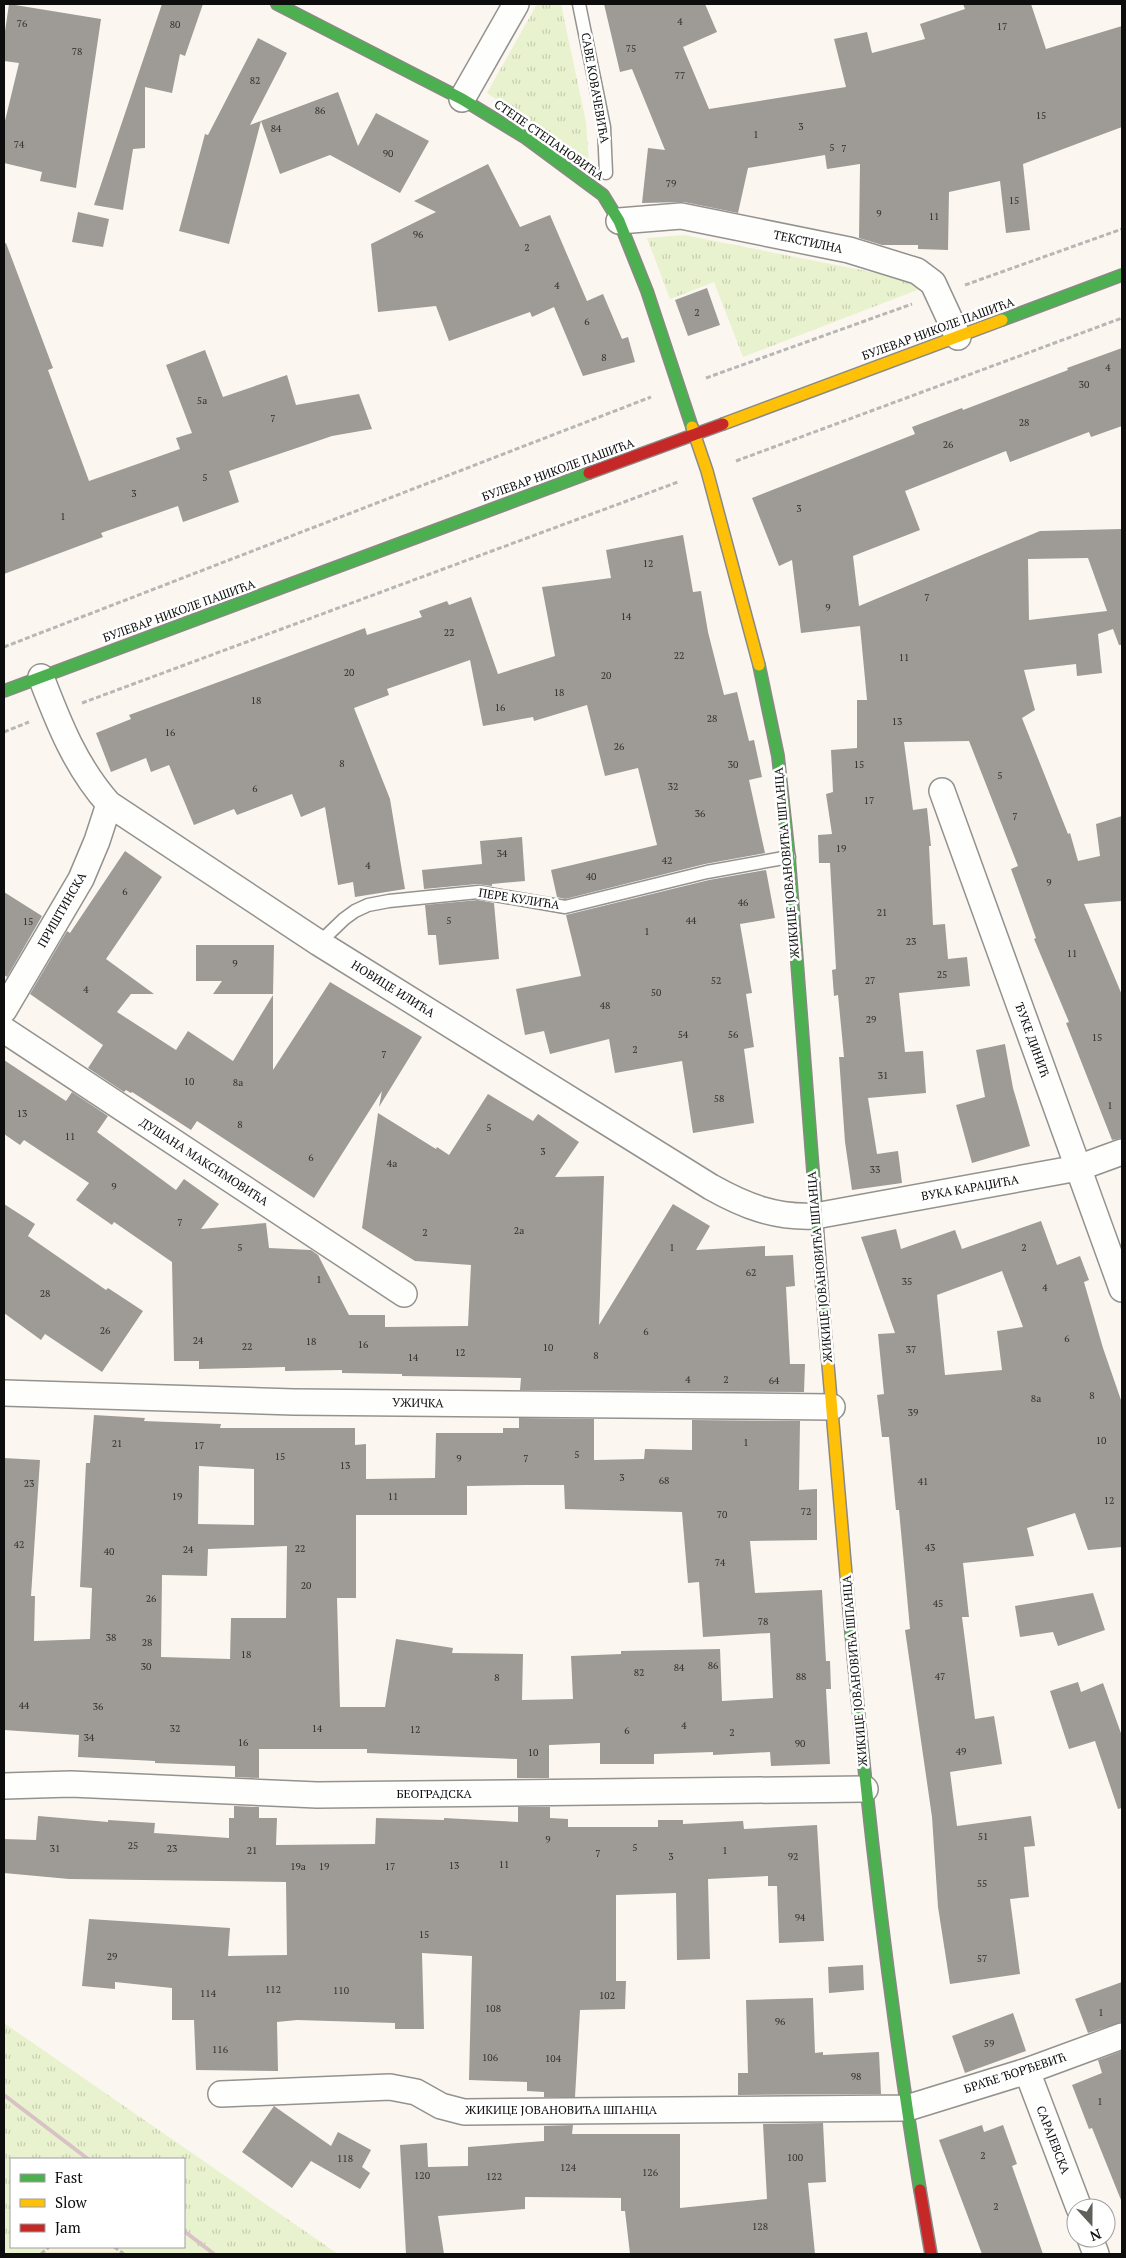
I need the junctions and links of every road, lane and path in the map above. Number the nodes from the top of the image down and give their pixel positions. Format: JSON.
{"nodes":[{"id":1,"x":277,"y":4,"type":"edge"},
{"id":2,"x":516,"y":4,"type":"edge"},
{"id":3,"x":579,"y":4,"type":"edge"},
{"id":4,"x":462,"y":99,"type":"junction"},
{"id":5,"x":606,"y":173,"type":"dead end"},
{"id":6,"x":619,"y":221,"type":"junction"},
{"id":7,"x":1122,"y":229,"type":"edge"},
{"id":8,"x":1122,"y":275,"type":"edge"},
{"id":9,"x":939,"y":294,"type":"junction"},
{"id":10,"x":1122,"y":318,"type":"edge"},
{"id":11,"x":958,"y":337,"type":"junction"},
{"id":12,"x":680,"y":387,"type":"junction"},
{"id":13,"x":696,"y":434,"type":"junction"},
{"id":14,"x":707,"y":471,"type":"junction"},
{"id":15,"x":4,"y":647,"type":"edge"},
{"id":16,"x":41,"y":677,"type":"junction"},
{"id":17,"x":4,"y":691,"type":"edge"},
{"id":18,"x":54,"y":713,"type":"junction"},
{"id":19,"x":4,"y":732,"type":"edge"},
{"id":20,"x":942,"y":791,"type":"dead end"},
{"id":21,"x":109,"y":804,"type":"junction"},
{"id":22,"x":789,"y":857,"type":"junction"},
{"id":23,"x":320,"y":943,"type":"junction"},
{"id":24,"x":4,"y":1010,"type":"edge"},
{"id":25,"x":4,"y":1030,"type":"edge"},
{"id":26,"x":1122,"y":1152,"type":"edge"},
{"id":27,"x":1078,"y":1168,"type":"junction"},
{"id":28,"x":815,"y":1216,"type":"junction"},
{"id":29,"x":1122,"y":1289,"type":"edge"},
{"id":30,"x":404,"y":1294,"type":"dead end"},
{"id":31,"x":4,"y":1393,"type":"edge"},
{"id":32,"x":832,"y":1407,"type":"junction"},
{"id":33,"x":4,"y":1786,"type":"edge"},
{"id":34,"x":865,"y":1789,"type":"junction"},
{"id":35,"x":1122,"y":2036,"type":"edge"},
{"id":36,"x":1027,"y":2071,"type":"junction"},
{"id":37,"x":221,"y":2094,"type":"dead end"},
{"id":38,"x":907,"y":2108,"type":"junction"},
{"id":39,"x":1075,"y":2198,"type":"edge"},
{"id":40,"x":931,"y":2254,"type":"edge"}],
"edges":[{"from":1,"to":4,"type":"street","name":"СТЕПЕ СТЕПАНОВИЋА"},
{"from":2,"to":4,"type":"street"},
{"from":3,"to":5,"type":"lane","name":"САВЕ КОВАЧЕВИЋА"},
{"from":4,"to":6,"type":"street","name":"СТЕПЕ СТЕПАНОВИЋА"},
{"from":6,"to":9,"type":"street","name":"ТЕКСТИЛНА"},
{"from":6,"to":12,"type":"street","name":"СТЕПЕ СТЕПАНОВИЋА"},
{"from":7,"to":9,"type":"path"},
{"from":8,"to":11,"type":"street","name":"БУЛЕВАР НИКОЛЕ ПАШИЋА"},
{"from":9,"to":11,"type":"street","name":"ТЕКСТИЛНА"},
{"from":9,"to":12,"type":"path"},
{"from":10,"to":14,"type":"path"},
{"from":11,"to":13,"type":"street","name":"БУЛЕВАР НИКОЛЕ ПАШИЋА"},
{"from":12,"to":13,"type":"street","name":"СТЕПЕ СТЕПАНОВИЋА"},
{"from":12,"to":15,"type":"path"},
{"from":13,"to":14,"type":"street","name":"ЖИКИЦЕ ЈОВАНОВИЋА ШПАНЦА"},
{"from":13,"to":16,"type":"street","name":"БУЛЕВАР НИКОЛЕ ПАШИЋА"},
{"from":14,"to":18,"type":"path"},
{"from":14,"to":22,"type":"street","name":"ЖИКИЦЕ ЈОВАНОВИЋА ШПАНЦА"},
{"from":16,"to":17,"type":"street","name":"БУЛЕВАР НИКОЛЕ ПАШИЋА"},
{"from":16,"to":18,"type":"street","name":"НОВИЦЕ ИЛИЋА"},
{"from":18,"to":19,"type":"path"},
{"from":18,"to":21,"type":"street","name":"НОВИЦЕ ИЛИЋА"},
{"from":20,"to":27,"type":"street","name":"ЂУКЕ ДИНИЋ"},
{"from":21,"to":23,"type":"street","name":"НОВИЦЕ ИЛИЋА"},
{"from":21,"to":24,"type":"street","name":"ПРИШТИНСКА"},
{"from":22,"to":23,"type":"lane","name":"ПЕРЕ КУЛИЋА"},
{"from":22,"to":28,"type":"street","name":"ЖИКИЦЕ ЈОВАНОВИЋА ШПАНЦА"},
{"from":23,"to":28,"type":"street","name":"НОВИЦЕ ИЛИЋА"},
{"from":25,"to":30,"type":"street","name":"ДУШАНА МАКСИМОВИЋА"},
{"from":26,"to":27,"type":"street","name":"ВУКА КАРАЏИЋА"},
{"from":27,"to":28,"type":"street","name":"ВУКА КАРАЏИЋА"},
{"from":27,"to":29,"type":"street","name":"ЂУКЕ ДИНИЋ"},
{"from":28,"to":32,"type":"street","name":"ЖИКИЦЕ ЈОВАНОВИЋА ШПАНЦА"},
{"from":31,"to":32,"type":"street","name":"УЖИЧКА"},
{"from":32,"to":34,"type":"street","name":"ЖИКИЦЕ ЈОВАНОВИЋА ШПАНЦА"},
{"from":33,"to":34,"type":"street","name":"БЕОГРАДСКА"},
{"from":34,"to":38,"type":"street","name":"ЖИКИЦЕ ЈОВАНОВИЋА ШПАНЦА"},
{"from":35,"to":36,"type":"street","name":"БРАЋЕ ЂОРЂЕВИЋ"},
{"from":36,"to":38,"type":"street","name":"БРАЋЕ ЂОРЂЕВИЋ"},
{"from":36,"to":39,"type":"street","name":"САРАЈЕВСКА"},
{"from":37,"to":38,"type":"street","name":"ЖИКИЦЕ ЈОВАНОВИЋА ШПАНЦА"},
{"from":38,"to":40,"type":"street","name":"ЖИКИЦЕ ЈОВАНОВИЋА ШПАНЦА"}]}
